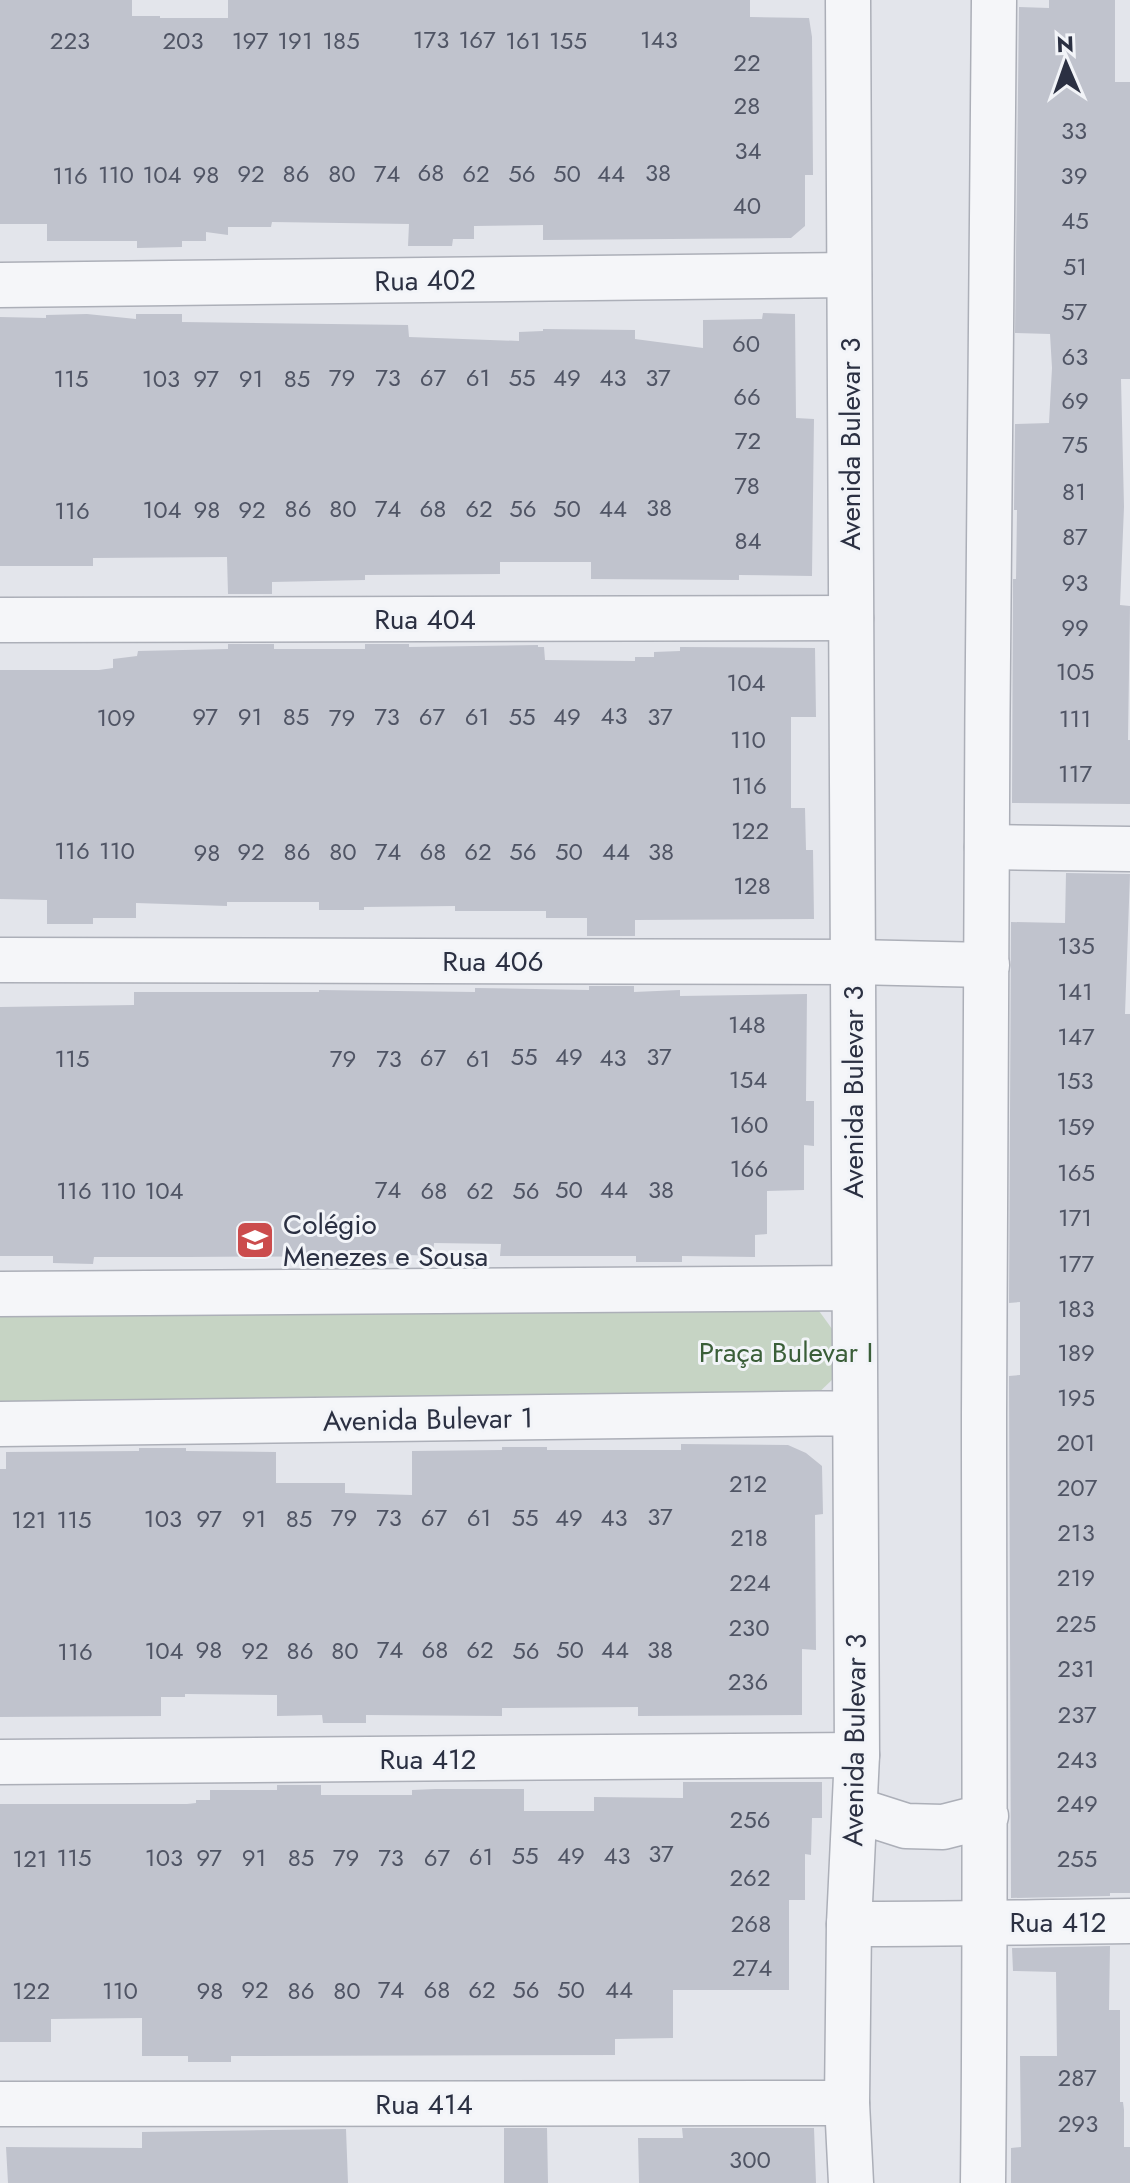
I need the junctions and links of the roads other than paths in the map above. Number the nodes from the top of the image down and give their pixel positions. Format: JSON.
{"nodes":[{"id":1,"x":848,"y":0,"type":"edge"},
{"id":2,"x":994,"y":0,"type":"edge"},
{"id":3,"x":849,"y":275,"type":"junction"},
{"id":4,"x":0,"y":285,"type":"edge"},
{"id":5,"x":851,"y":618,"type":"junction"},
{"id":6,"x":0,"y":620,"type":"edge"},
{"id":7,"x":987,"y":847,"type":"junction"},
{"id":8,"x":1130,"y":849,"type":"edge"},
{"id":9,"x":0,"y":960,"type":"edge"},
{"id":10,"x":853,"y":962,"type":"junction"},
{"id":11,"x":987,"y":965,"type":"junction"},
{"id":12,"x":854,"y":1288,"type":"junction"},
{"id":13,"x":0,"y":1294,"type":"edge"},
{"id":14,"x":855,"y":1413,"type":"junction"},
{"id":15,"x":0,"y":1424,"type":"edge"},
{"id":16,"x":857,"y":1755,"type":"junction"},
{"id":17,"x":0,"y":1762,"type":"edge"},
{"id":18,"x":856,"y":1810,"type":"junction"},
{"id":19,"x":986,"y":1816,"type":"junction"},
{"id":20,"x":1130,"y":1921,"type":"edge"},
{"id":21,"x":986,"y":1922,"type":"junction"},
{"id":22,"x":849,"y":1924,"type":"junction"},
{"id":23,"x":847,"y":2103,"type":"junction"},
{"id":24,"x":0,"y":2104,"type":"edge"},
{"id":25,"x":851,"y":2183,"type":"edge"},
{"id":26,"x":983,"y":2183,"type":"edge"}],
"edges":[{"from":1,"to":3,"type":"street","name":"Avenida Bulevar 3"},
{"from":2,"to":7,"type":"street"},
{"from":3,"to":4,"type":"street","name":"Rua 402"},
{"from":3,"to":5,"type":"street","name":"Avenida Bulevar 3"},
{"from":5,"to":6,"type":"street","name":"Rua 404"},
{"from":5,"to":10,"type":"street","name":"Avenida Bulevar 3"},
{"from":7,"to":8,"type":"street"},
{"from":7,"to":11,"type":"street"},
{"from":9,"to":10,"type":"street","name":"Rua 406"},
{"from":10,"to":11,"type":"street","name":"Rua 406"},
{"from":10,"to":12,"type":"street","name":"Avenida Bulevar 3"},
{"from":11,"to":19,"type":"street"},
{"from":12,"to":13,"type":"street"},
{"from":12,"to":14,"type":"street","name":"Avenida Bulevar 3"},
{"from":14,"to":15,"type":"street","name":"Avenida Bulevar 1"},
{"from":14,"to":16,"type":"street","name":"Avenida Bulevar 3"},
{"from":16,"to":17,"type":"street","name":"Rua 412"},
{"from":16,"to":18,"type":"street","name":"Avenida Bulevar 3"},
{"from":18,"to":19,"type":"street"},
{"from":18,"to":22,"type":"street","name":"Avenida Bulevar 3"},
{"from":19,"to":21,"type":"street"},
{"from":20,"to":21,"type":"street","name":"Rua 412"},
{"from":21,"to":22,"type":"street","name":"Rua 412"},
{"from":21,"to":26,"type":"street"},
{"from":22,"to":23,"type":"street","name":"Avenida Bulevar 3"},
{"from":23,"to":24,"type":"street","name":"Rua 414"},
{"from":23,"to":25,"type":"street","name":"Avenida Bulevar 3"}]}
